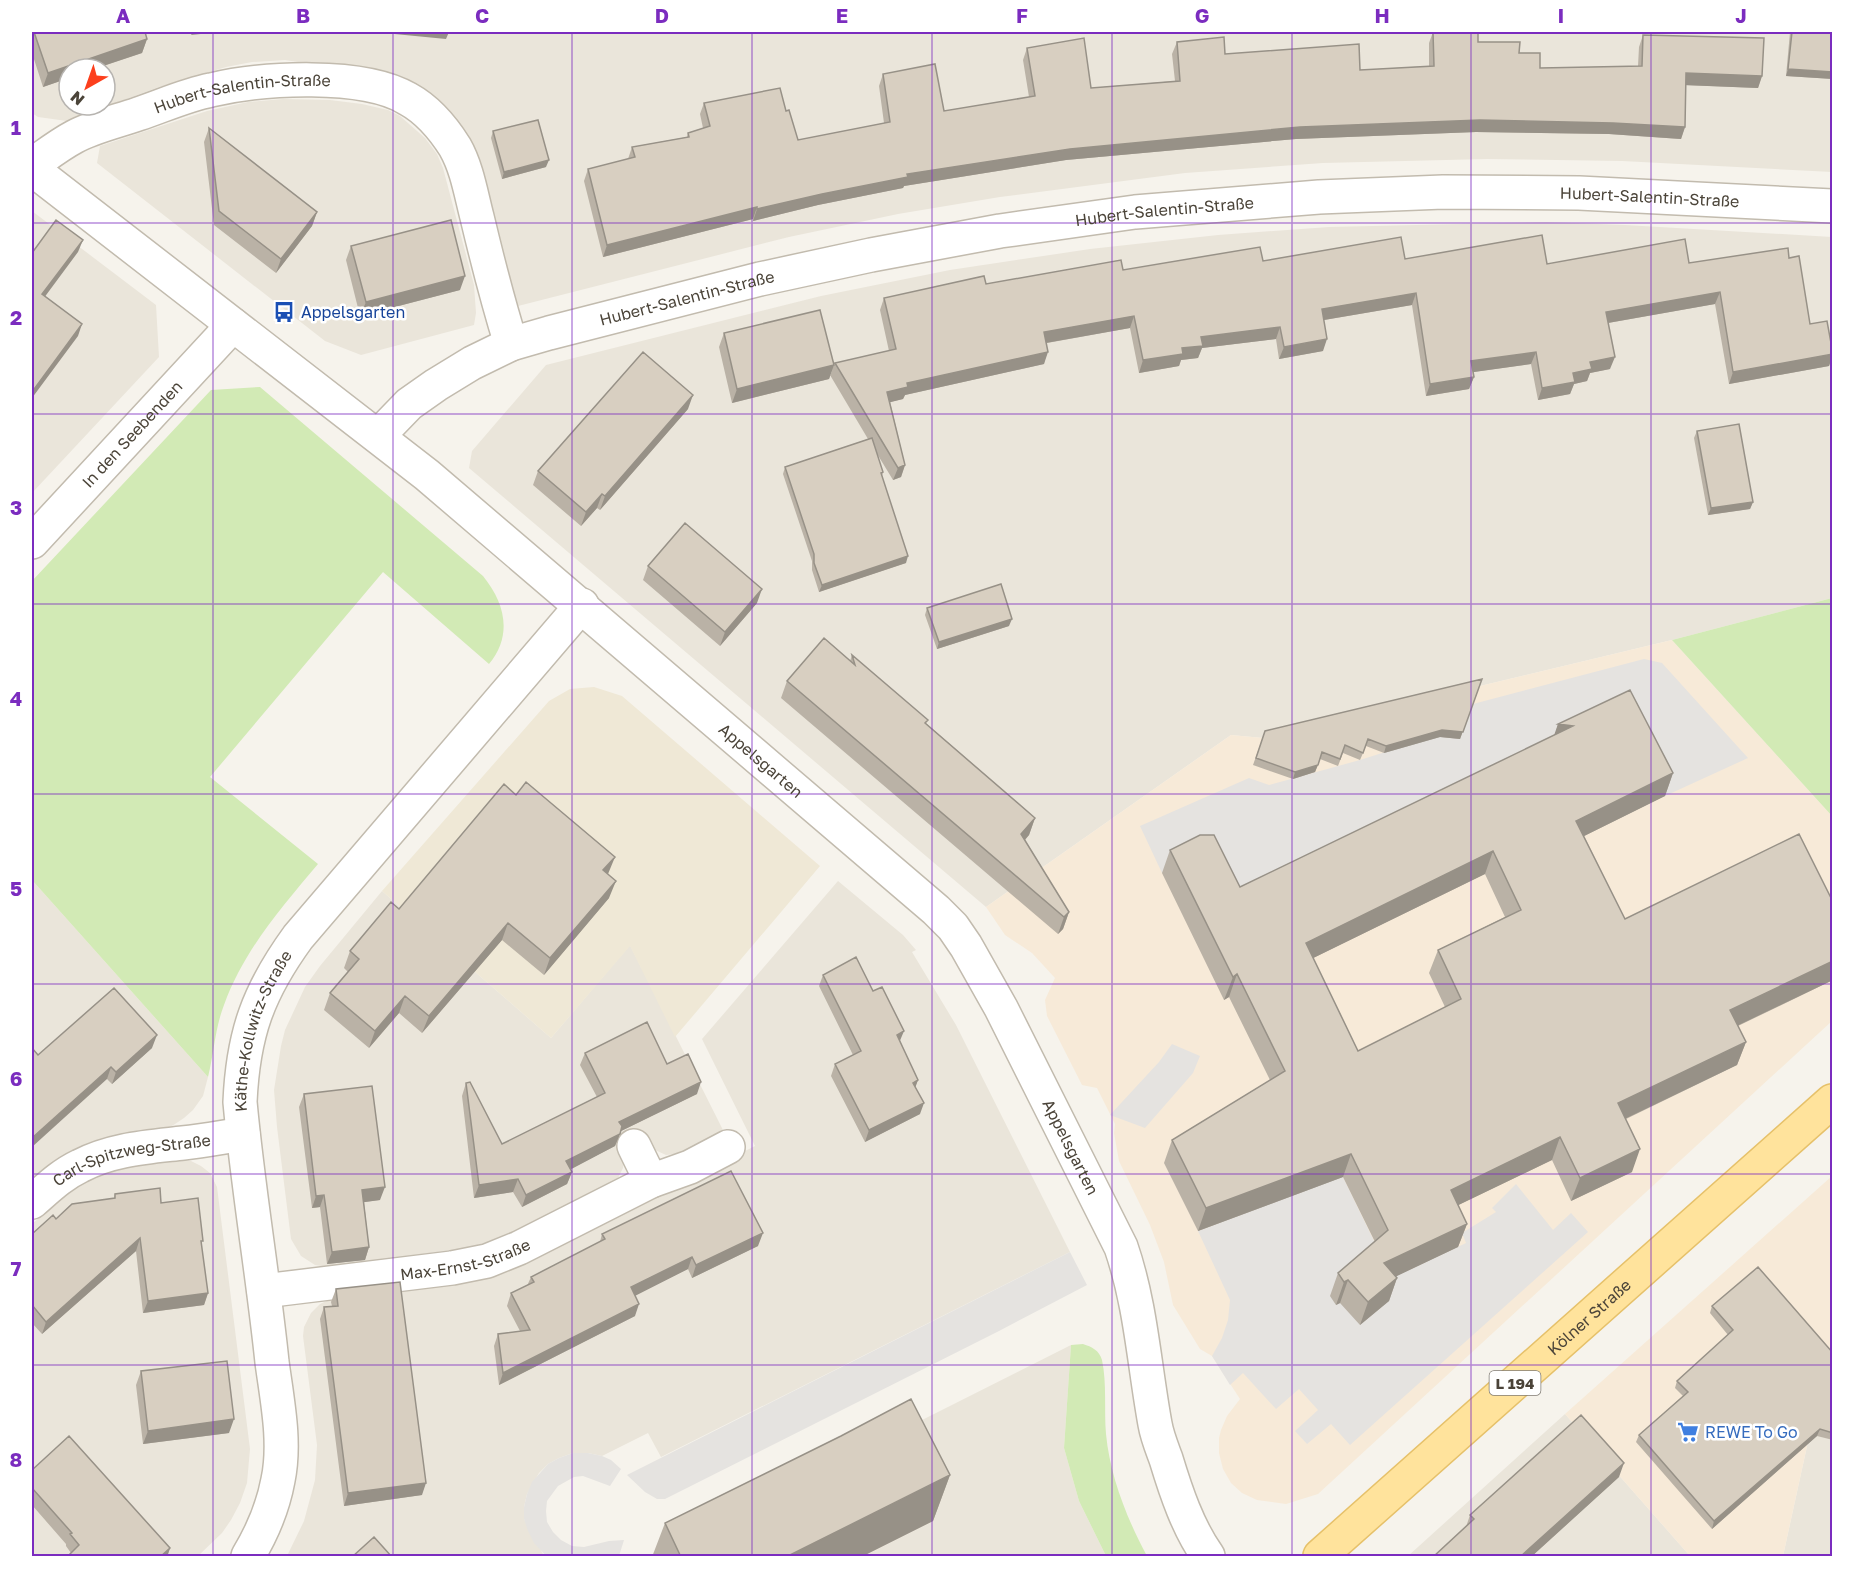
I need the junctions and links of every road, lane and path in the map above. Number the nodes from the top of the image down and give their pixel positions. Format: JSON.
{"nodes":[{"id":1,"x":32,"y":165,"type":"edge"},
{"id":2,"x":32,"y":169,"type":"edge"},
{"id":3,"x":1833,"y":206,"type":"edge"},
{"id":4,"x":232,"y":325,"type":"junction"},
{"id":5,"x":511,"y":344,"type":"junction"},
{"id":6,"x":378,"y":436,"type":"junction"},
{"id":7,"x":32,"y":542,"type":"edge"},
{"id":8,"x":582,"y":605,"type":"junction"},
{"id":9,"x":1833,"y":1101,"type":"edge"},
{"id":10,"x":243,"y":1134,"type":"junction"},
{"id":11,"x":634,"y":1146,"type":"dead end"},
{"id":12,"x":728,"y":1147,"type":"dead end"},
{"id":13,"x":651,"y":1181,"type":"junction"},
{"id":14,"x":32,"y":1202,"type":"edge"},
{"id":15,"x":264,"y":1291,"type":"junction"},
{"id":16,"x":248,"y":1557,"type":"edge"},
{"id":17,"x":1208,"y":1557,"type":"edge"},
{"id":18,"x":1320,"y":1557,"type":"edge"}],
"edges":[{"from":1,"to":5,"type":"street","name":"Hubert-Salentin-Straße"},
{"from":2,"to":4,"type":"street","name":"Appelsgarten"},
{"from":3,"to":5,"type":"street","name":"Hubert-Salentin-Straße"},
{"from":4,"to":6,"type":"street","name":"Appelsgarten"},
{"from":4,"to":7,"type":"street","name":"In den Seebenden"},
{"from":5,"to":6,"type":"street","name":"Hubert-Salentin-Straße"},
{"from":6,"to":8,"type":"street","name":"Appelsgarten"},
{"from":8,"to":10,"type":"street","name":"Käthe-Kollwitz-Straße"},
{"from":8,"to":17,"type":"street","name":"Appelsgarten"},
{"from":9,"to":18,"type":"main road","name":"Kölner Straße","number":"L 194"},
{"from":10,"to":14,"type":"street","name":"Carl-Spitzweg-Straße"},
{"from":10,"to":15,"type":"street","name":"Käthe-Kollwitz-Straße"},
{"from":11,"to":13,"type":"street"},
{"from":12,"to":13,"type":"street","name":"Max-Ernst-Straße"},
{"from":13,"to":15,"type":"street","name":"Max-Ernst-Straße"},
{"from":15,"to":16,"type":"street","name":"Käthe-Kollwitz-Straße"}]}
